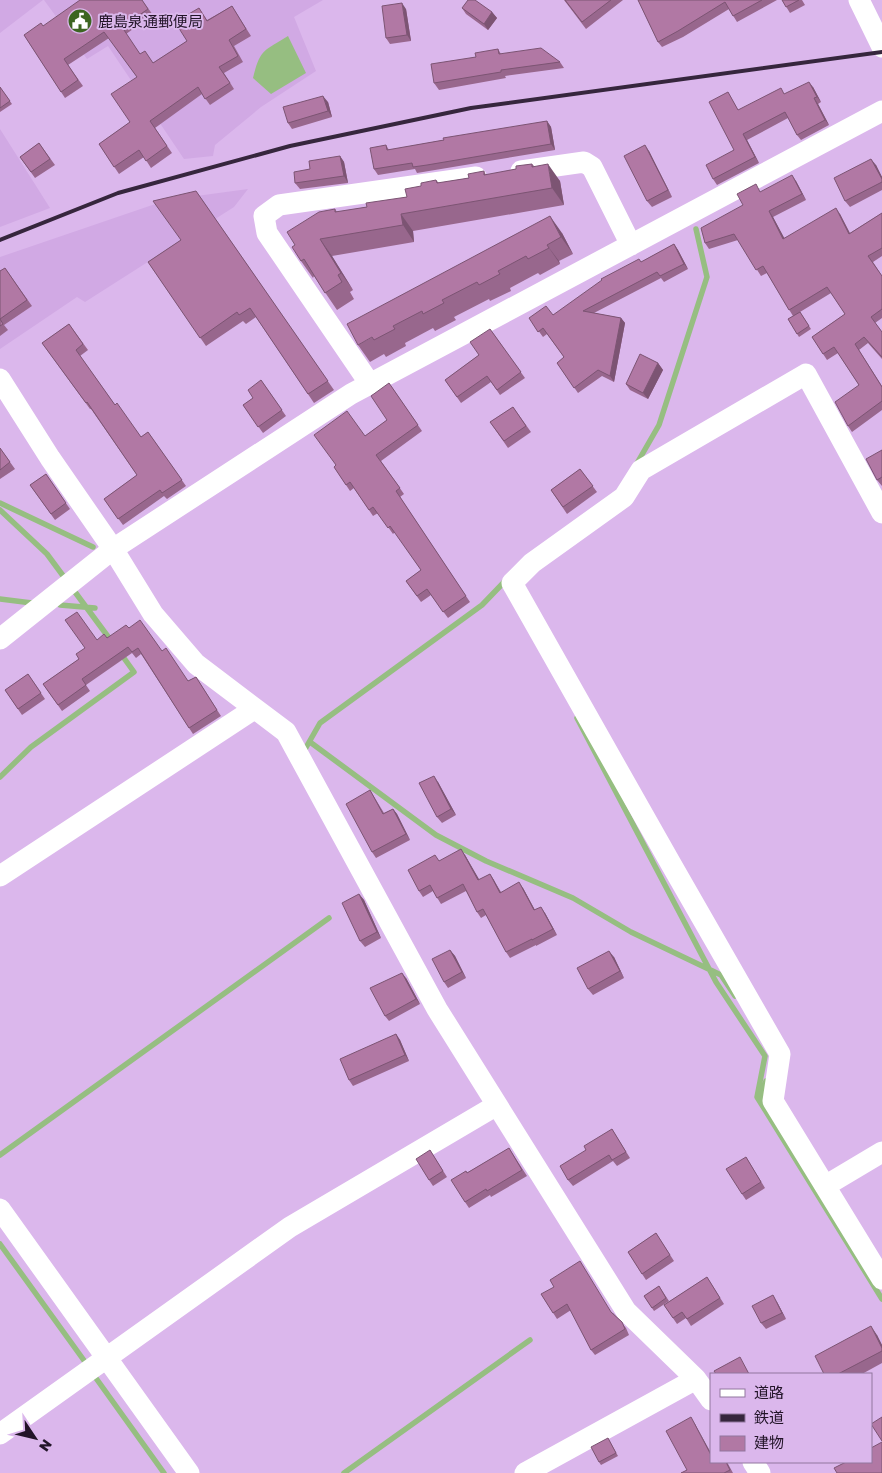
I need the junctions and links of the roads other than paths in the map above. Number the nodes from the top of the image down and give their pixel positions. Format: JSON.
{"nodes":[{"id":1,"x":859,"y":0,"type":"edge"},
{"id":2,"x":882,"y":47,"type":"edge"},
{"id":3,"x":882,"y":111,"type":"edge"},
{"id":4,"x":631,"y":245,"type":"junction"},
{"id":5,"x":0,"y":379,"type":"edge"},
{"id":6,"x":370,"y":384,"type":"junction"},
{"id":7,"x":882,"y":513,"type":"edge"},
{"id":8,"x":113,"y":548,"type":"junction"},
{"id":9,"x":0,"y":639,"type":"edge"},
{"id":10,"x":254,"y":709,"type":"junction"},
{"id":11,"x":0,"y":876,"type":"edge"},
{"id":12,"x":497,"y":1105,"type":"junction"},
{"id":13,"x":882,"y":1152,"type":"edge"},
{"id":14,"x":826,"y":1186,"type":"junction"},
{"id":15,"x":0,"y":1209,"type":"edge"},
{"id":16,"x":882,"y":1279,"type":"edge"},
{"id":17,"x":96,"y":1366,"type":"junction"},
{"id":18,"x":696,"y":1379,"type":"junction"},
{"id":19,"x":710,"y":1399,"type":"edge"},
{"id":20,"x":0,"y":1434,"type":"edge"},
{"id":21,"x":189,"y":1473,"type":"edge"},
{"id":22,"x":525,"y":1473,"type":"edge"}],
"edges":[{"from":1,"to":2,"type":"street"},
{"from":3,"to":4,"type":"street"},
{"from":4,"to":6,"type":"street"},
{"from":4,"to":6,"type":"street"},
{"from":5,"to":8,"type":"street"},
{"from":6,"to":8,"type":"street"},
{"from":7,"to":14,"type":"street"},
{"from":8,"to":9,"type":"street"},
{"from":8,"to":10,"type":"street"},
{"from":10,"to":11,"type":"street"},
{"from":10,"to":12,"type":"street"},
{"from":12,"to":17,"type":"street"},
{"from":12,"to":18,"type":"street"},
{"from":13,"to":14,"type":"street"},
{"from":14,"to":16,"type":"street"},
{"from":15,"to":17,"type":"street"},
{"from":17,"to":20,"type":"street"},
{"from":17,"to":21,"type":"street"},
{"from":18,"to":19,"type":"street"},
{"from":18,"to":22,"type":"street"}]}
